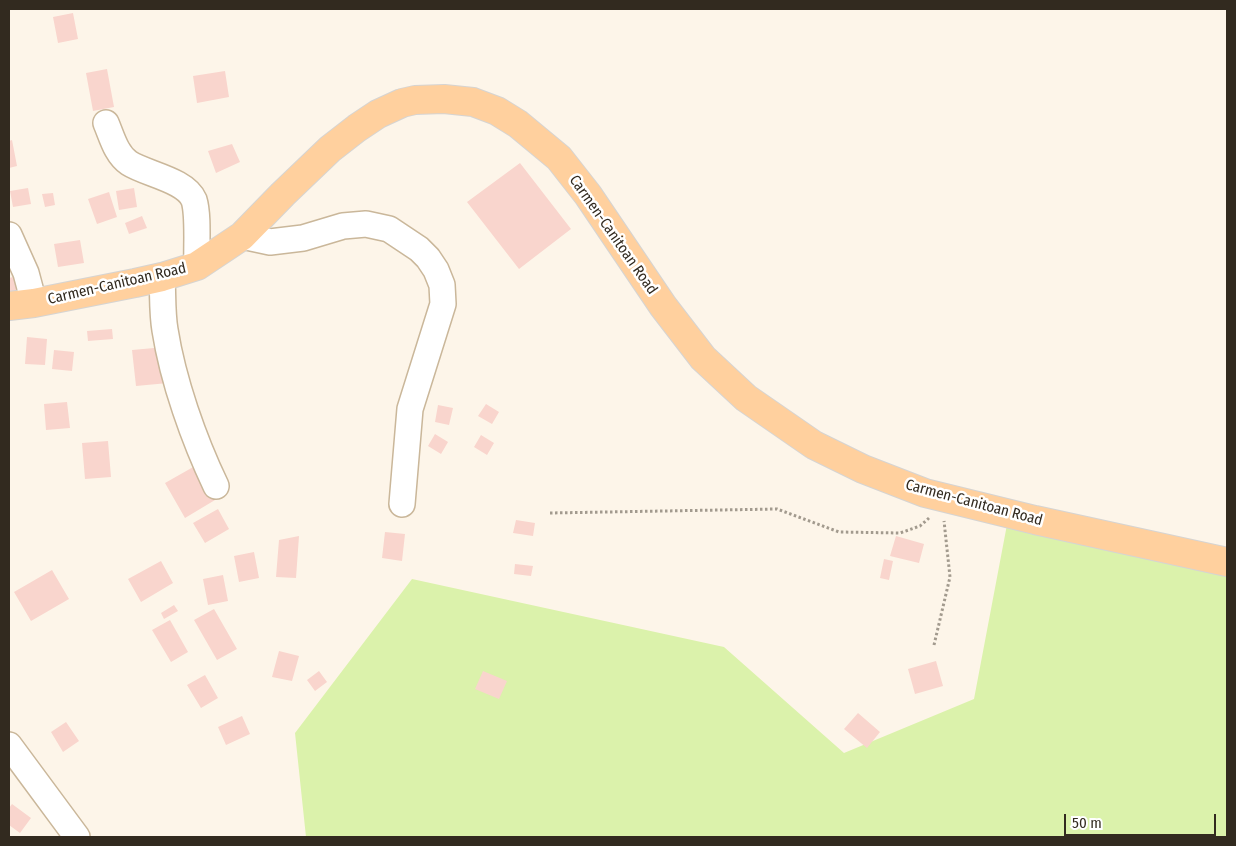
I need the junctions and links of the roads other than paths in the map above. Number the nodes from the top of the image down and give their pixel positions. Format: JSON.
{"nodes":[{"id":1,"x":106,"y":123,"type":"dead end"},
{"id":2,"x":9,"y":235,"type":"edge"},
{"id":3,"x":242,"y":236,"type":"junction"},
{"id":4,"x":196,"y":266,"type":"junction"},
{"id":5,"x":162,"y":277,"type":"junction"},
{"id":6,"x":21,"y":304,"type":"edge"},
{"id":7,"x":216,"y":486,"type":"dead end"},
{"id":8,"x":402,"y":504,"type":"dead end"},
{"id":9,"x":1227,"y":562,"type":"edge"},
{"id":10,"x":10,"y":751,"type":"edge"},
{"id":11,"x":77,"y":837,"type":"edge"}],
"edges":[{"from":1,"to":4,"type":"street"},
{"from":2,"to":6,"type":"street"},
{"from":3,"to":4,"type":"main road","name":"Carmen-Canitoan Road"},
{"from":3,"to":8,"type":"street"},
{"from":3,"to":9,"type":"main road","name":"Carmen-Canitoan Road"},
{"from":4,"to":5,"type":"main road","name":"Carmen-Canitoan Road"},
{"from":5,"to":6,"type":"main road","name":"Carmen-Canitoan Road"},
{"from":5,"to":7,"type":"street"},
{"from":10,"to":11,"type":"street"}]}
